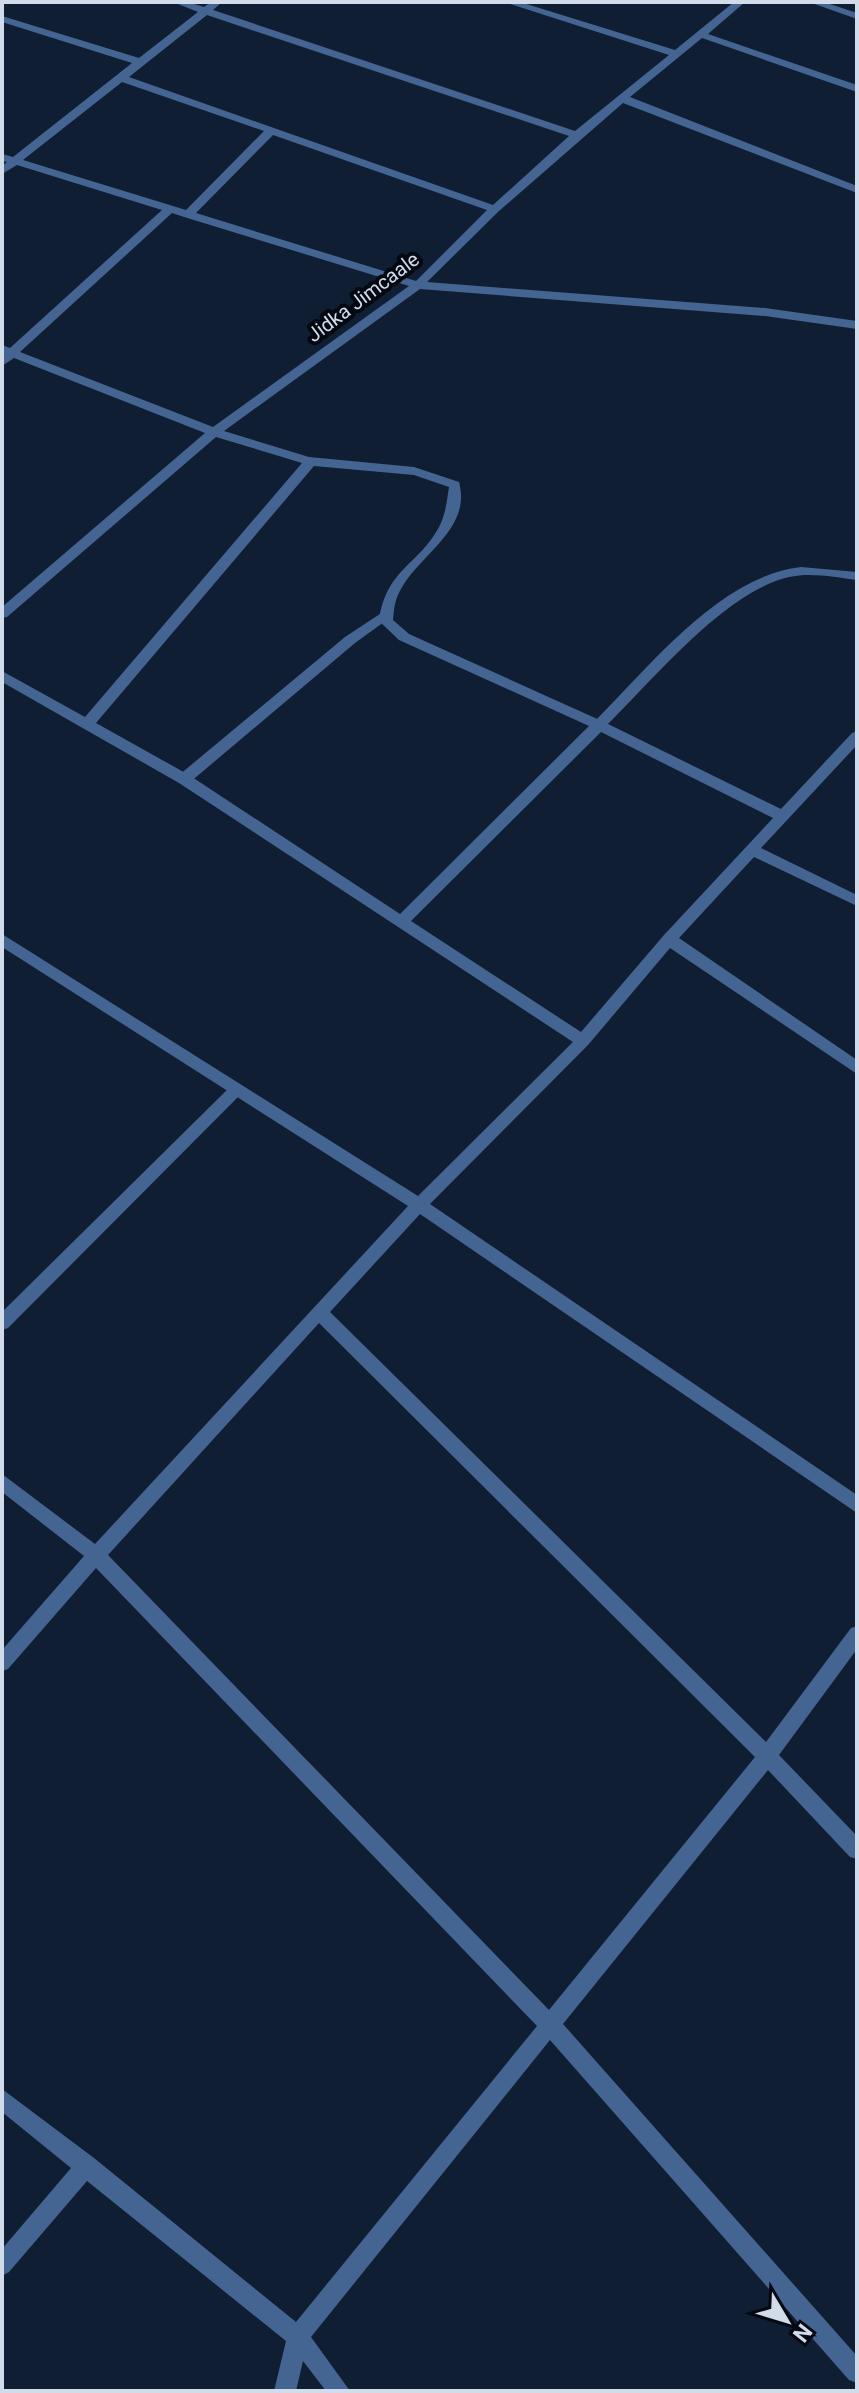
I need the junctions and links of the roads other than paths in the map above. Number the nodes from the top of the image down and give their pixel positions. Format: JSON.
{"nodes":[{"id":1,"x":178,"y":2,"type":"edge"},
{"id":2,"x":217,"y":2,"type":"edge"},
{"id":3,"x":509,"y":2,"type":"edge"},
{"id":4,"x":740,"y":2,"type":"edge"},
{"id":5,"x":814,"y":2,"type":"edge"},
{"id":6,"x":205,"y":11,"type":"junction"},
{"id":7,"x":857,"y":16,"type":"edge"},
{"id":8,"x":2,"y":19,"type":"edge"},
{"id":9,"x":702,"y":35,"type":"junction"},
{"id":10,"x":678,"y":54,"type":"junction"},
{"id":11,"x":139,"y":62,"type":"junction"},
{"id":12,"x":119,"y":77,"type":"junction"},
{"id":13,"x":857,"y":89,"type":"edge"},
{"id":14,"x":624,"y":99,"type":"junction"},
{"id":15,"x":272,"y":129,"type":"junction"},
{"id":16,"x":577,"y":135,"type":"junction"},
{"id":17,"x":8,"y":159,"type":"edge"},
{"id":18,"x":2,"y":171,"type":"edge"},
{"id":19,"x":857,"y":190,"type":"edge"},
{"id":20,"x":495,"y":209,"type":"junction"},
{"id":21,"x":168,"y":210,"type":"junction"},
{"id":22,"x":188,"y":215,"type":"junction"},
{"id":23,"x":418,"y":285,"type":"junction"},
{"id":24,"x":857,"y":325,"type":"edge"},
{"id":25,"x":6,"y":355,"type":"edge"},
{"id":26,"x":214,"y":432,"type":"junction"},
{"id":27,"x":312,"y":460,"type":"junction"},
{"id":28,"x":857,"y":576,"type":"edge"},
{"id":29,"x":2,"y":614,"type":"edge"},
{"id":30,"x":386,"y":614,"type":"junction"},
{"id":31,"x":2,"y":676,"type":"edge"},
{"id":32,"x":87,"y":724,"type":"junction"},
{"id":33,"x":599,"y":725,"type":"junction"},
{"id":34,"x":857,"y":736,"type":"edge"},
{"id":35,"x":184,"y":779,"type":"junction"},
{"id":36,"x":782,"y":816,"type":"junction"},
{"id":37,"x":752,"y":850,"type":"junction"},
{"id":38,"x":857,"y":901,"type":"edge"},
{"id":39,"x":402,"y":921,"type":"junction"},
{"id":40,"x":669,"y":939,"type":"junction"},
{"id":41,"x":2,"y":940,"type":"edge"},
{"id":42,"x":583,"y":1041,"type":"junction"},
{"id":43,"x":857,"y":1068,"type":"edge"},
{"id":44,"x":237,"y":1089,"type":"junction"},
{"id":45,"x":419,"y":1205,"type":"junction"},
{"id":46,"x":319,"y":1312,"type":"junction"},
{"id":47,"x":2,"y":1323,"type":"edge"},
{"id":48,"x":2,"y":1482,"type":"edge"},
{"id":49,"x":857,"y":1505,"type":"edge"},
{"id":50,"x":96,"y":1555,"type":"junction"},
{"id":51,"x":857,"y":1634,"type":"edge"},
{"id":52,"x":2,"y":1663,"type":"edge"},
{"id":53,"x":767,"y":1756,"type":"junction"},
{"id":54,"x":857,"y":1850,"type":"edge"},
{"id":55,"x":551,"y":2026,"type":"junction"},
{"id":56,"x":2,"y":2099,"type":"edge"},
{"id":57,"x":87,"y":2165,"type":"junction"},
{"id":58,"x":2,"y":2265,"type":"edge"},
{"id":59,"x":298,"y":2337,"type":"junction"},
{"id":60,"x":857,"y":2372,"type":"edge"},
{"id":61,"x":285,"y":2391,"type":"edge"},
{"id":62,"x":339,"y":2391,"type":"edge"}],
"edges":[{"from":1,"to":6,"type":"street"},
{"from":2,"to":6,"type":"street"},
{"from":3,"to":10,"type":"street"},
{"from":4,"to":9,"type":"street","name":"Jidka Jimcaale"},
{"from":5,"to":7,"type":"street"},
{"from":6,"to":11,"type":"street"},
{"from":6,"to":16,"type":"street"},
{"from":8,"to":11,"type":"street"},
{"from":9,"to":10,"type":"street","name":"Jidka Jimcaale"},
{"from":9,"to":13,"type":"street"},
{"from":10,"to":14,"type":"street","name":"Jidka Jimcaale"},
{"from":11,"to":12,"type":"street"},
{"from":12,"to":15,"type":"street"},
{"from":12,"to":17,"type":"street"},
{"from":14,"to":16,"type":"street","name":"Jidka Jimcaale"},
{"from":14,"to":19,"type":"street"},
{"from":15,"to":20,"type":"street"},
{"from":15,"to":22,"type":"street"},
{"from":16,"to":20,"type":"street","name":"Jidka Jimcaale"},
{"from":17,"to":18,"type":"street"},
{"from":17,"to":21,"type":"street"},
{"from":20,"to":23,"type":"street","name":"Jidka Jimcaale"},
{"from":21,"to":22,"type":"street"},
{"from":21,"to":25,"type":"street"},
{"from":22,"to":23,"type":"street"},
{"from":23,"to":24,"type":"street"},
{"from":23,"to":26,"type":"street","name":"Jidka Jimcaale"},
{"from":25,"to":26,"type":"street"},
{"from":26,"to":27,"type":"street"},
{"from":26,"to":29,"type":"street","name":"Jidka Jimcaale"},
{"from":27,"to":30,"type":"street"},
{"from":27,"to":32,"type":"street"},
{"from":28,"to":33,"type":"street"},
{"from":30,"to":33,"type":"street"},
{"from":30,"to":35,"type":"street"},
{"from":31,"to":32,"type":"street"},
{"from":32,"to":35,"type":"street"},
{"from":33,"to":36,"type":"street"},
{"from":33,"to":39,"type":"street"},
{"from":34,"to":36,"type":"street"},
{"from":35,"to":39,"type":"street"},
{"from":36,"to":37,"type":"street"},
{"from":37,"to":38,"type":"street"},
{"from":37,"to":40,"type":"street"},
{"from":39,"to":42,"type":"street"},
{"from":40,"to":42,"type":"street"},
{"from":40,"to":43,"type":"street"},
{"from":41,"to":44,"type":"street"},
{"from":42,"to":45,"type":"street"},
{"from":44,"to":45,"type":"street"},
{"from":44,"to":47,"type":"street"},
{"from":45,"to":46,"type":"street"},
{"from":45,"to":49,"type":"street"},
{"from":46,"to":50,"type":"street"},
{"from":46,"to":53,"type":"street"},
{"from":48,"to":50,"type":"street"},
{"from":50,"to":52,"type":"street"},
{"from":50,"to":55,"type":"street"},
{"from":51,"to":53,"type":"street"},
{"from":53,"to":54,"type":"street"},
{"from":53,"to":55,"type":"street"},
{"from":55,"to":59,"type":"street"},
{"from":55,"to":60,"type":"street"},
{"from":56,"to":57,"type":"street"},
{"from":57,"to":58,"type":"street"},
{"from":57,"to":59,"type":"street"},
{"from":59,"to":61,"type":"street"},
{"from":59,"to":62,"type":"street"}]}
